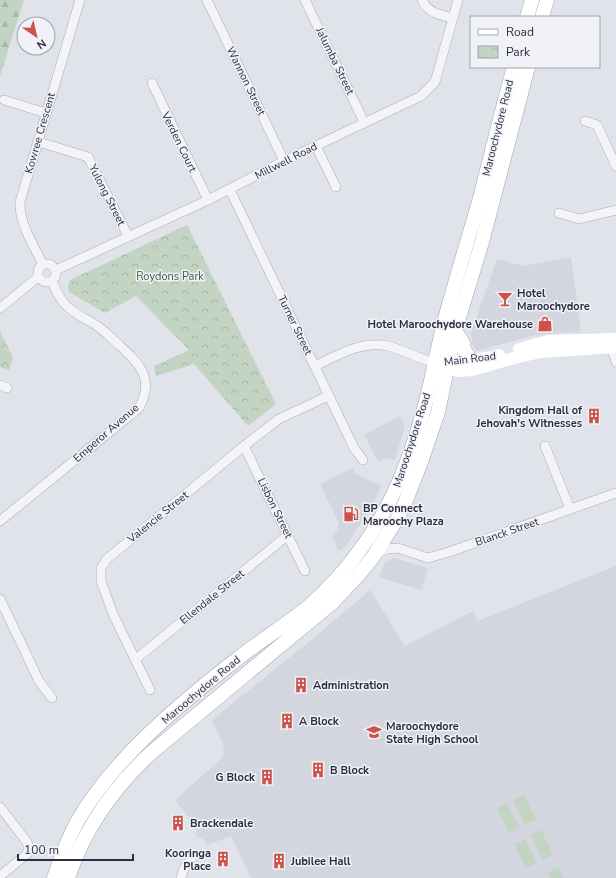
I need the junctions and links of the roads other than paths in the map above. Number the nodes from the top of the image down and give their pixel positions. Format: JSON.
{"nodes":[{"id":1,"x":80,"y":0,"type":"edge"},
{"id":2,"x":207,"y":0,"type":"edge"},
{"id":3,"x":305,"y":0,"type":"edge"},
{"id":4,"x":422,"y":0,"type":"edge"},
{"id":5,"x":458,"y":0,"type":"edge"},
{"id":6,"x":532,"y":0,"type":"edge"},
{"id":7,"x":547,"y":0,"type":"edge"},
{"id":8,"x":527,"y":16,"type":"edge"},
{"id":9,"x":542,"y":16,"type":"edge"},
{"id":10,"x":453,"y":18,"type":"junction"},
{"id":11,"x":514,"y":68,"type":"edge"},
{"id":12,"x":528,"y":68,"type":"edge"},
{"id":13,"x":152,"y":83,"type":"dead end"},
{"id":14,"x":4,"y":100,"type":"dead end"},
{"id":15,"x":46,"y":114,"type":"junction"},
{"id":16,"x":585,"y":121,"type":"dead end"},
{"id":17,"x":364,"y":122,"type":"junction"},
{"id":18,"x":39,"y":142,"type":"junction"},
{"id":19,"x":316,"y":146,"type":"junction"},
{"id":20,"x":284,"y":161,"type":"junction"},
{"id":21,"x":616,"y":166,"type":"edge"},
{"id":22,"x":336,"y":187,"type":"dead end"},
{"id":23,"x":230,"y":190,"type":"junction"},
{"id":24,"x":208,"y":200,"type":"junction"},
{"id":25,"x":616,"y":210,"type":"edge"},
{"id":26,"x":559,"y":213,"type":"dead end"},
{"id":27,"x":128,"y":236,"type":"junction"},
{"id":28,"x":43,"y":265,"type":"junction"},
{"id":29,"x":56,"y":270,"type":"junction"},
{"id":30,"x":38,"y":277,"type":"junction"},
{"id":31,"x":52,"y":281,"type":"junction"},
{"id":32,"x":0,"y":308,"type":"edge"},
{"id":33,"x":455,"y":331,"type":"junction"},
{"id":34,"x":613,"y":343,"type":"edge"},
{"id":35,"x":471,"y":360,"type":"junction"},
{"id":36,"x":616,"y":362,"type":"edge"},
{"id":37,"x":444,"y":364,"type":"junction"},
{"id":38,"x":315,"y":366,"type":"junction"},
{"id":39,"x":328,"y":396,"type":"junction"},
{"id":40,"x":244,"y":446,"type":"junction"},
{"id":41,"x":545,"y":446,"type":"dead end"},
{"id":42,"x":363,"y":460,"type":"dead end"},
{"id":43,"x":615,"y":496,"type":"edge"},
{"id":44,"x":570,"y":510,"type":"junction"},
{"id":45,"x":396,"y":519,"type":"junction"},
{"id":46,"x":0,"y":522,"type":"edge"},
{"id":47,"x":288,"y":535,"type":"junction"},
{"id":48,"x":398,"y":548,"type":"junction"},
{"id":49,"x":374,"y":554,"type":"junction"},
{"id":50,"x":305,"y":570,"type":"dead end"},
{"id":51,"x":0,"y":599,"type":"edge"},
{"id":52,"x":136,"y":659,"type":"junction"},
{"id":53,"x":150,"y":690,"type":"dead end"},
{"id":54,"x":52,"y":698,"type":"dead end"},
{"id":55,"x":0,"y":807,"type":"edge"},
{"id":56,"x":195,"y":855,"type":"dead end"},
{"id":57,"x":0,"y":876,"type":"edge"},
{"id":58,"x":54,"y":878,"type":"edge"},
{"id":59,"x":68,"y":878,"type":"edge"},
{"id":60,"x":180,"y":878,"type":"edge"}],
"edges":[{"from":1,"to":15,"type":"street","name":"Kowree Crescent"},
{"from":2,"to":20,"type":"street","name":"Wannon Street"},
{"from":3,"to":17,"type":"street","name":"Jalumba Street"},
{"from":4,"to":10,"type":"street"},
{"from":5,"to":10,"type":"street","name":"Millwell Road"},
{"from":6,"to":8,"type":"main road"},
{"from":7,"to":9,"type":"main road"},
{"from":10,"to":17,"type":"street","name":"Millwell Road"},
{"from":11,"to":37,"type":"main road","name":"Maroochydore Road"},
{"from":12,"to":33,"type":"main road","name":"Maroochydore Road"},
{"from":13,"to":24,"type":"street","name":"Verden Court"},
{"from":14,"to":15,"type":"street"},
{"from":15,"to":18,"type":"street","name":"Kowree Crescent"},
{"from":16,"to":21,"type":"street"},
{"from":17,"to":19,"type":"street","name":"Millwell Road"},
{"from":18,"to":27,"type":"street","name":"Yulong Street"},
{"from":18,"to":28,"type":"street","name":"Kowree Crescent"},
{"from":19,"to":20,"type":"street","name":"Millwell Road"},
{"from":19,"to":22,"type":"street"},
{"from":20,"to":23,"type":"street","name":"Millwell Road"},
{"from":23,"to":24,"type":"street","name":"Millwell Road"},
{"from":23,"to":38,"type":"street","name":"Turner Street"},
{"from":24,"to":27,"type":"street","name":"Millwell Road"},
{"from":25,"to":26,"type":"street"},
{"from":27,"to":29,"type":"street","name":"Millwell Road"},
{"from":28,"to":29,"type":"street"},
{"from":28,"to":30,"type":"street"},
{"from":29,"to":31,"type":"street"},
{"from":30,"to":31,"type":"street"},
{"from":30,"to":32,"type":"street"},
{"from":31,"to":46,"type":"street","name":"Emperor Avenue"},
{"from":33,"to":35,"type":"main road"},
{"from":33,"to":37,"type":"main road","name":"Maroochydore Road"},
{"from":34,"to":35,"type":"main road","name":"Main Road"},
{"from":34,"to":36,"type":"street"},
{"from":34,"to":37,"type":"main road","name":"Main Road"},
{"from":35,"to":37,"type":"main road","name":"Main Road"},
{"from":37,"to":38,"type":"street"},
{"from":37,"to":45,"type":"main road","name":"Maroochydore Road"},
{"from":37,"to":58,"type":"main road","name":"Maroochydore Road"},
{"from":38,"to":39,"type":"street","name":"Turner Street"},
{"from":39,"to":40,"type":"street","name":"Valencie Street"},
{"from":39,"to":42,"type":"street","name":"Turner Street"},
{"from":40,"to":47,"type":"street","name":"Lisbon Street"},
{"from":40,"to":52,"type":"street","name":"Valencie Street"},
{"from":41,"to":44,"type":"street"},
{"from":43,"to":44,"type":"street","name":"Blanck Street"},
{"from":44,"to":48,"type":"street","name":"Blanck Street"},
{"from":45,"to":48,"type":"street"},
{"from":45,"to":49,"type":"main road","name":"Maroochydore Road"},
{"from":47,"to":50,"type":"street","name":"Lisbon Street"},
{"from":47,"to":52,"type":"street","name":"Ellendale Street"},
{"from":48,"to":49,"type":"street"},
{"from":49,"to":59,"type":"main road","name":"Maroochydore Road"},
{"from":51,"to":54,"type":"street"},
{"from":52,"to":53,"type":"street","name":"Valencie Street"},
{"from":55,"to":57,"type":"street"},
{"from":56,"to":60,"type":"street"}]}
